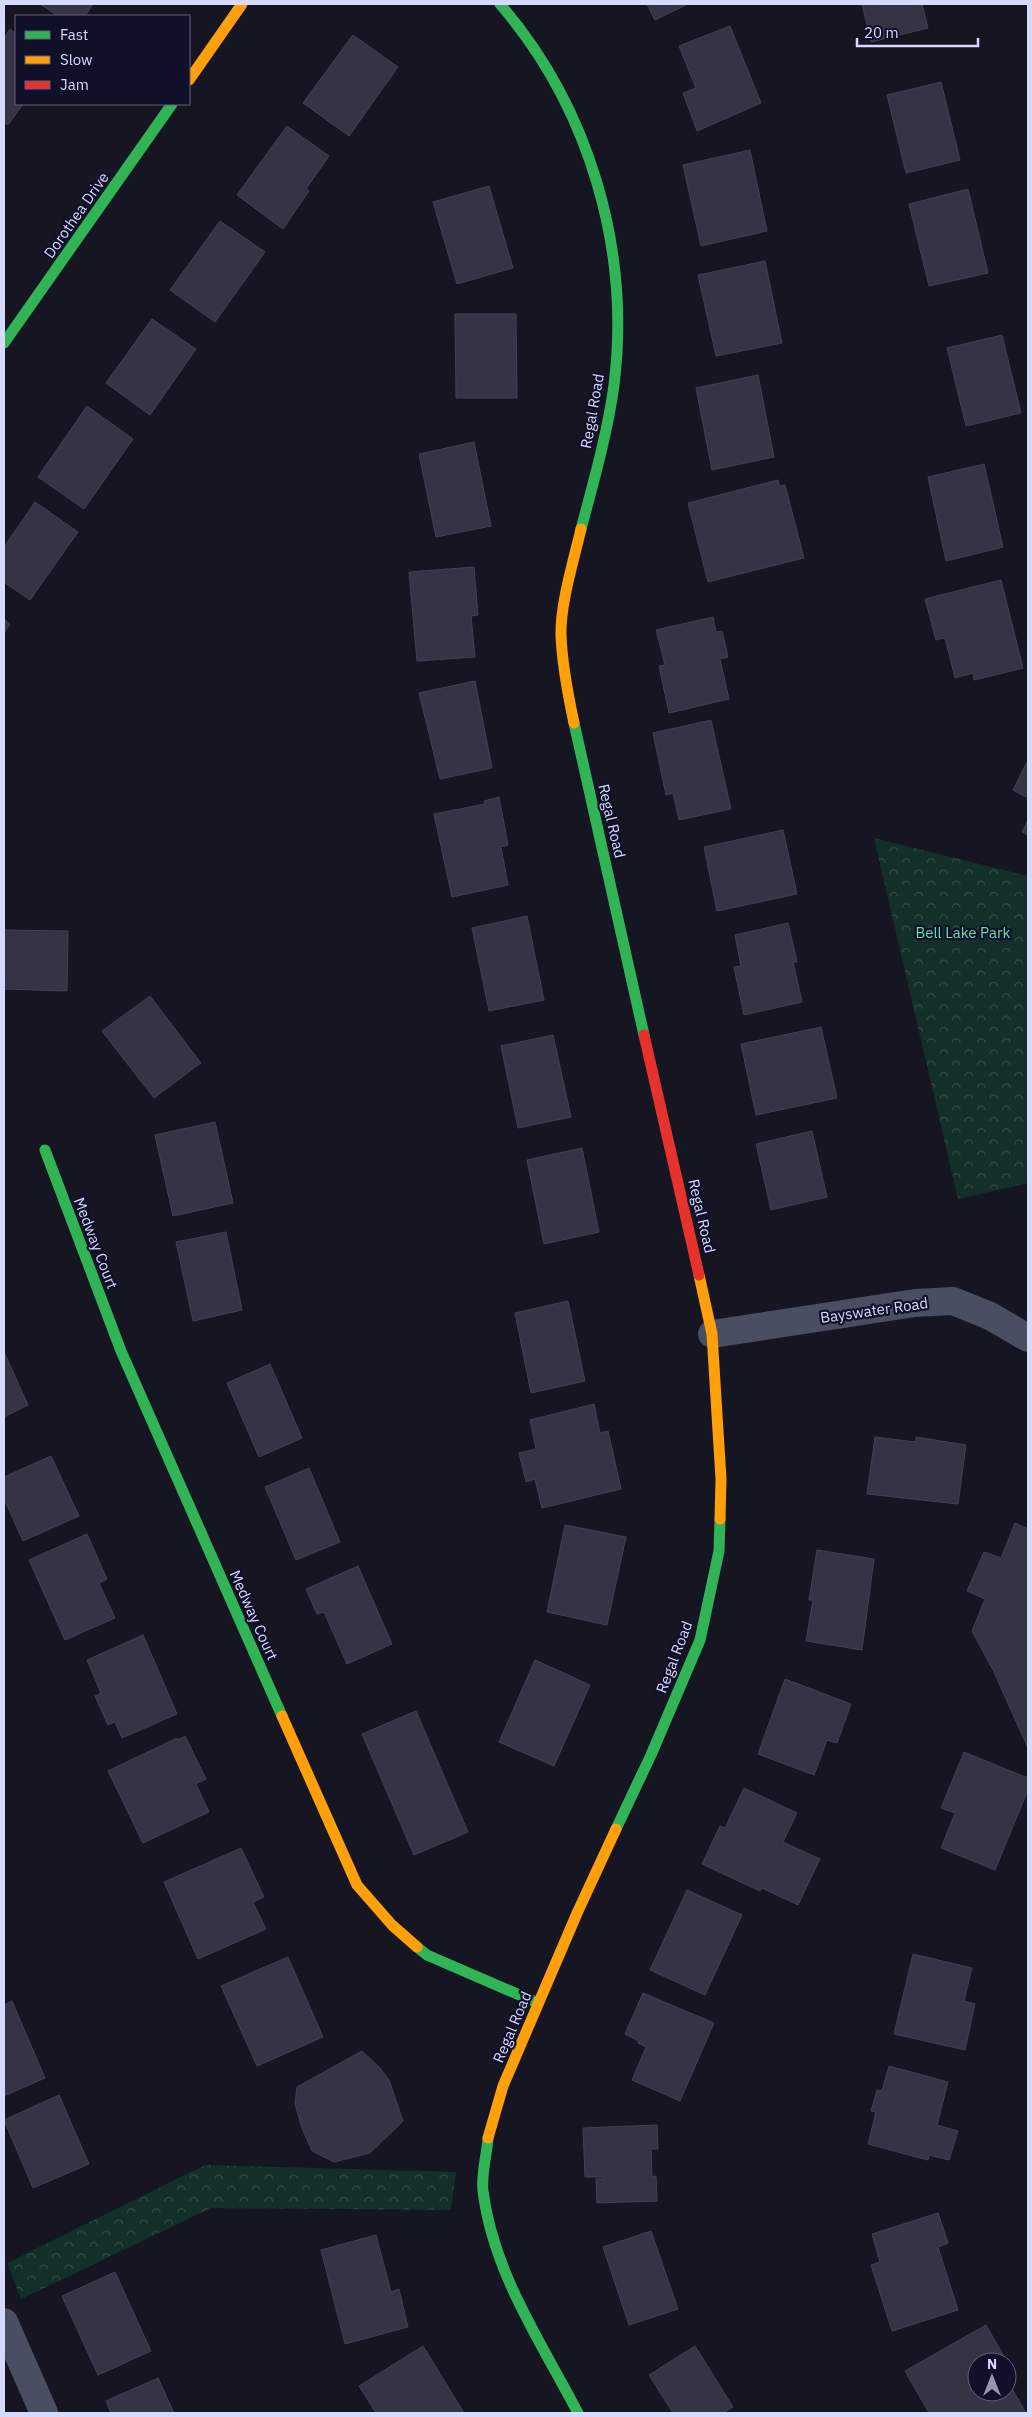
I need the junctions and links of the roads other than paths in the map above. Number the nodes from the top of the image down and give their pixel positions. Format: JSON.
{"nodes":[{"id":1,"x":242,"y":4,"type":"edge"},
{"id":2,"x":500,"y":4,"type":"edge"},
{"id":3,"x":190,"y":79,"type":"edge"},
{"id":4,"x":171,"y":105,"type":"edge"},
{"id":5,"x":4,"y":343,"type":"edge"},
{"id":6,"x":44,"y":1150,"type":"dead end"},
{"id":7,"x":712,"y":1334,"type":"junction"},
{"id":8,"x":1028,"y":1338,"type":"edge"},
{"id":9,"x":538,"y":2003,"type":"junction"},
{"id":10,"x":4,"y":2322,"type":"edge"},
{"id":11,"x":44,"y":2413,"type":"edge"},
{"id":12,"x":578,"y":2413,"type":"edge"}],
"edges":[{"from":1,"to":3,"type":"street"},
{"from":2,"to":7,"type":"street","name":"Regal Road"},
{"from":4,"to":5,"type":"street","name":"Dorothea Drive"},
{"from":6,"to":9,"type":"street","name":"Medway Court"},
{"from":7,"to":8,"type":"street","name":"Bayswater Road"},
{"from":7,"to":9,"type":"street","name":"Regal Road"},
{"from":9,"to":12,"type":"street","name":"Regal Road"},
{"from":10,"to":11,"type":"street"}]}
